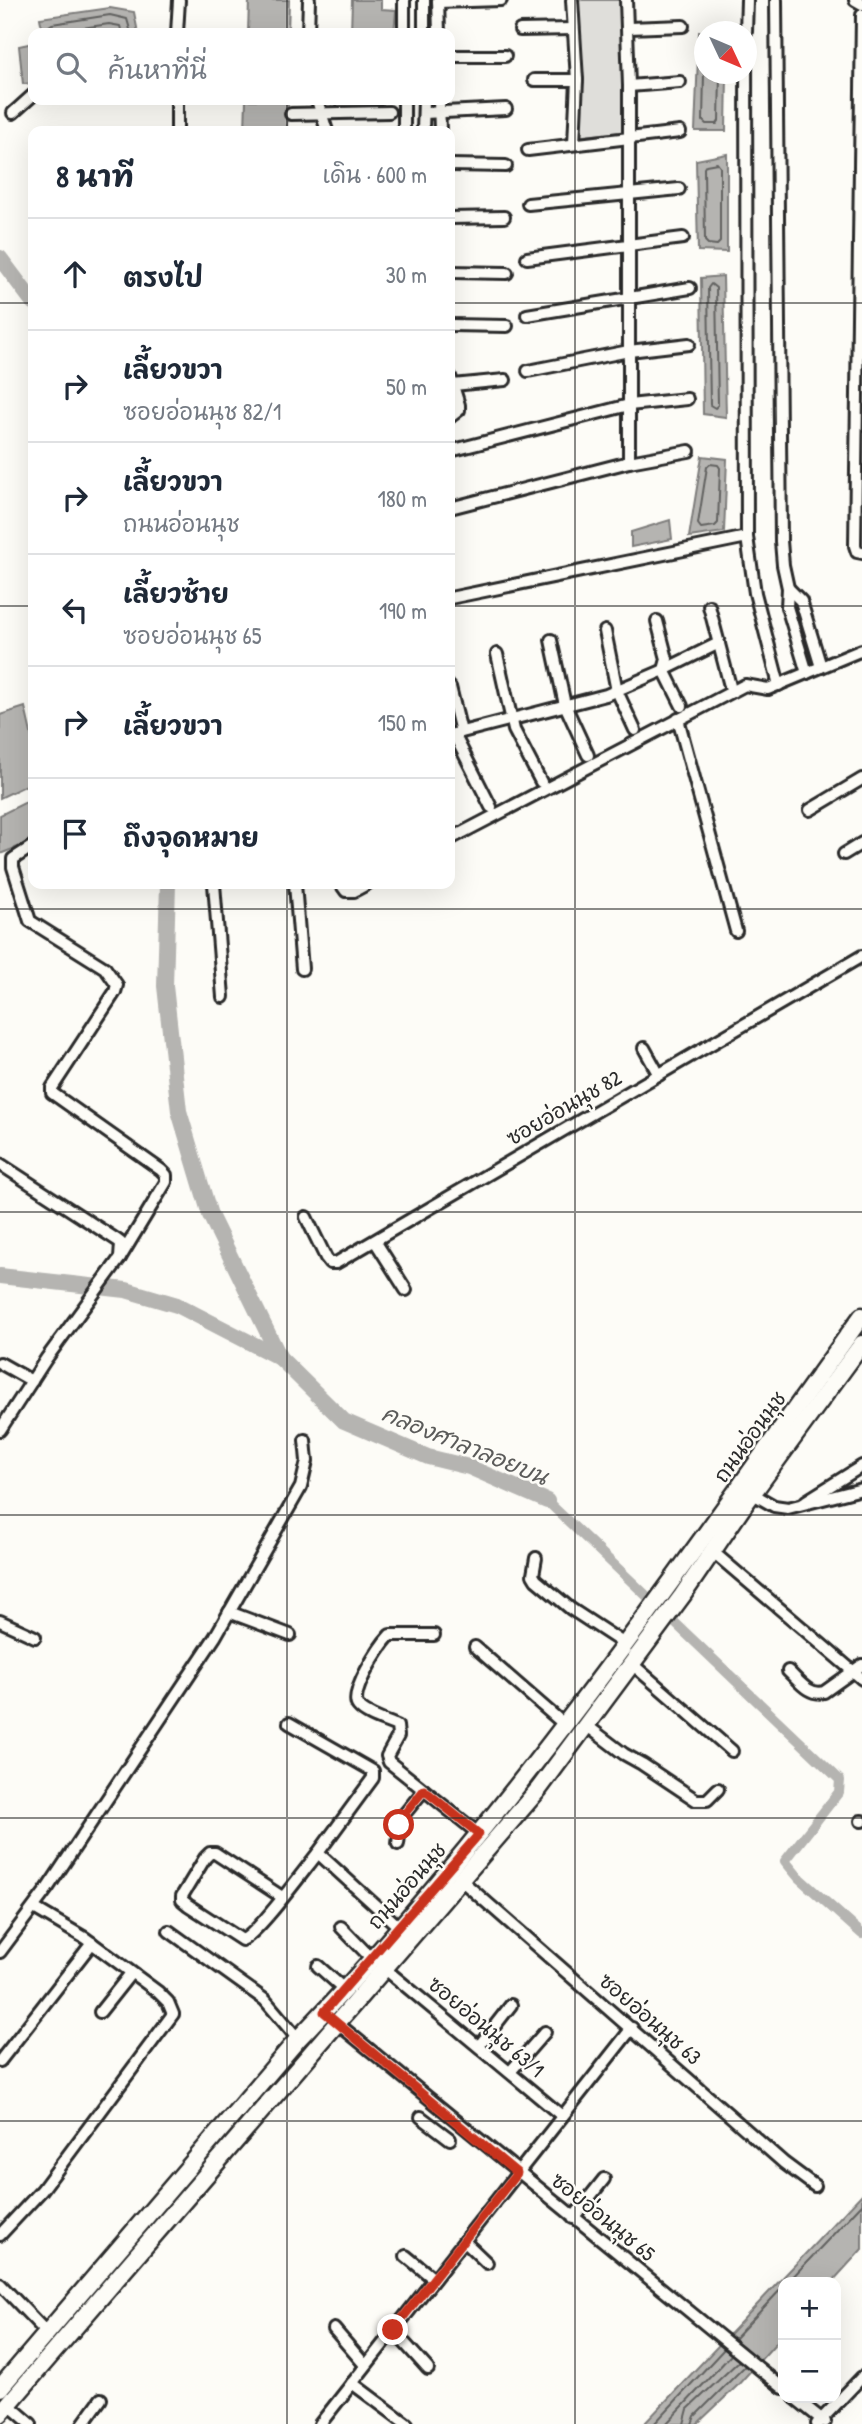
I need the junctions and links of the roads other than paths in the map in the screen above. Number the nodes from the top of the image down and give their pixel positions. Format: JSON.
{"nodes":[{"id":1,"x":179,"y":0,"type":"edge"},
{"id":2,"x":309,"y":0,"type":"edge"},
{"id":3,"x":404,"y":0,"type":"edge"},
{"id":4,"x":424,"y":0,"type":"edge"},
{"id":5,"x":501,"y":0,"type":"edge"},
{"id":6,"x":572,"y":0,"type":"edge"},
{"id":7,"x":626,"y":0,"type":"edge"},
{"id":8,"x":747,"y":0,"type":"edge"},
{"id":9,"x":776,"y":0,"type":"edge"},
{"id":10,"x":855,"y":0,"type":"edge"},
{"id":11,"x":439,"y":1,"type":"edge"},
{"id":12,"x":862,"y":4,"type":"edge"},
{"id":13,"x":862,"y":15,"type":"edge"},
{"id":14,"x":746,"y":21,"type":"edge"},
{"id":15,"x":683,"y":26,"type":"dead end"},
{"id":16,"x":177,"y":28,"type":"edge"},
{"id":17,"x":308,"y":28,"type":"edge"},
{"id":18,"x":404,"y":28,"type":"edge"},
{"id":19,"x":424,"y":28,"type":"edge"},
{"id":20,"x":439,"y":28,"type":"edge"},
{"id":21,"x":629,"y":28,"type":"junction"},
{"id":22,"x":520,"y":30,"type":"dead end"},
{"id":23,"x":572,"y":30,"type":"junction"},
{"id":24,"x":455,"y":56,"type":"edge"},
{"id":25,"x":505,"y":56,"type":"dead end"},
{"id":26,"x":534,"y":80,"type":"dead end"},
{"id":27,"x":576,"y":80,"type":"junction"},
{"id":28,"x":680,"y":82,"type":"dead end"},
{"id":29,"x":747,"y":84,"type":"edge"},
{"id":30,"x":629,"y":86,"type":"junction"},
{"id":31,"x":28,"y":100,"type":"edge"},
{"id":32,"x":177,"y":105,"type":"edge"},
{"id":33,"x":319,"y":105,"type":"edge"},
{"id":34,"x":404,"y":105,"type":"edge"},
{"id":35,"x":424,"y":105,"type":"edge"},
{"id":36,"x":439,"y":106,"type":"edge"},
{"id":37,"x":506,"y":109,"type":"dead end"},
{"id":38,"x":13,"y":113,"type":"dead end"},
{"id":39,"x":389,"y":113,"type":"dead end"},
{"id":40,"x":424,"y":113,"type":"junction"},
{"id":41,"x":291,"y":114,"type":"dead end"},
{"id":42,"x":324,"y":115,"type":"junction"},
{"id":43,"x":177,"y":126,"type":"edge"},
{"id":44,"x":326,"y":126,"type":"edge"},
{"id":45,"x":404,"y":126,"type":"edge"},
{"id":46,"x":424,"y":126,"type":"edge"},
{"id":47,"x":440,"y":126,"type":"edge"},
{"id":48,"x":680,"y":132,"type":"dead end"},
{"id":49,"x":629,"y":138,"type":"junction"},
{"id":50,"x":574,"y":144,"type":"junction"},
{"id":51,"x":528,"y":150,"type":"dead end"},
{"id":52,"x":455,"y":165,"type":"edge"},
{"id":53,"x":506,"y":166,"type":"dead end"},
{"id":54,"x":678,"y":189,"type":"dead end"},
{"id":55,"x":628,"y":195,"type":"junction"},
{"id":56,"x":528,"y":204,"type":"dead end"},
{"id":57,"x":504,"y":216,"type":"dead end"},
{"id":58,"x":455,"y":218,"type":"edge"},
{"id":59,"x":683,"y":238,"type":"dead end"},
{"id":60,"x":630,"y":244,"type":"junction"},
{"id":61,"x":527,"y":258,"type":"dead end"},
{"id":62,"x":455,"y":272,"type":"edge"},
{"id":63,"x":506,"y":273,"type":"dead end"},
{"id":64,"x":690,"y":288,"type":"dead end"},
{"id":65,"x":630,"y":297,"type":"junction"},
{"id":66,"x":527,"y":315,"type":"dead end"},
{"id":67,"x":455,"y":325,"type":"edge"},
{"id":68,"x":507,"y":326,"type":"dead end"},
{"id":69,"x":689,"y":344,"type":"dead end"},
{"id":70,"x":629,"y":351,"type":"junction"},
{"id":71,"x":528,"y":371,"type":"dead end"},
{"id":72,"x":505,"y":380,"type":"dead end"},
{"id":73,"x":455,"y":381,"type":"edge"},
{"id":74,"x":455,"y":396,"type":"edge"},
{"id":75,"x":687,"y":399,"type":"dead end"},
{"id":76,"x":629,"y":405,"type":"junction"},
{"id":77,"x":455,"y":414,"type":"edge"},
{"id":78,"x":455,"y":451,"type":"edge"},
{"id":79,"x":689,"y":451,"type":"dead end"},
{"id":80,"x":629,"y":463,"type":"junction"},
{"id":81,"x":455,"y":507,"type":"edge"},
{"id":82,"x":747,"y":537,"type":"junction"},
{"id":83,"x":862,"y":553,"type":"edge"},
{"id":84,"x":788,"y":588,"type":"junction"},
{"id":85,"x":455,"y":597,"type":"edge"},
{"id":86,"x":709,"y":606,"type":"dead end"},
{"id":87,"x":657,"y":621,"type":"dead end"},
{"id":88,"x":605,"y":631,"type":"dead end"},
{"id":89,"x":551,"y":640,"type":"dead end"},
{"id":90,"x":719,"y":643,"type":"junction"},
{"id":91,"x":862,"y":650,"type":"edge"},
{"id":92,"x":497,"y":653,"type":"dead end"},
{"id":93,"x":821,"y":667,"type":"junction"},
{"id":94,"x":664,"y":670,"type":"junction"},
{"id":95,"x":807,"y":673,"type":"junction"},
{"id":96,"x":779,"y":685,"type":"junction"},
{"id":97,"x":730,"y":686,"type":"dead end"},
{"id":98,"x":617,"y":691,"type":"junction"},
{"id":99,"x":565,"y":705,"type":"junction"},
{"id":100,"x":682,"y":706,"type":"dead end"},
{"id":101,"x":512,"y":719,"type":"junction"},
{"id":102,"x":678,"y":719,"type":"junction"},
{"id":103,"x":635,"y":730,"type":"dead end"},
{"id":104,"x":455,"y":734,"type":"edge"},
{"id":105,"x":589,"y":755,"type":"dead end"},
{"id":106,"x":862,"y":779,"type":"edge"},
{"id":107,"x":541,"y":782,"type":"dead end"},
{"id":108,"x":491,"y":807,"type":"dead end"},
{"id":109,"x":810,"y":810,"type":"dead end"},
{"id":110,"x":455,"y":836,"type":"edge"},
{"id":111,"x":862,"y":843,"type":"edge"},
{"id":112,"x":28,"y":849,"type":"edge"},
{"id":113,"x":844,"y":854,"type":"dead end"},
{"id":114,"x":214,"y":889,"type":"edge"},
{"id":115,"x":295,"y":889,"type":"edge"},
{"id":116,"x":736,"y":931,"type":"dead end"},
{"id":117,"x":862,"y":956,"type":"edge"},
{"id":118,"x":302,"y":969,"type":"dead end"},
{"id":119,"x":223,"y":997,"type":"dead end"},
{"id":120,"x":644,"y":1048,"type":"dead end"},
{"id":121,"x":659,"y":1075,"type":"junction"},
{"id":122,"x":0,"y":1164,"type":"edge"},
{"id":123,"x":306,"y":1217,"type":"dead end"},
{"id":124,"x":375,"y":1241,"type":"junction"},
{"id":125,"x":120,"y":1258,"type":"junction"},
{"id":126,"x":406,"y":1290,"type":"dead end"},
{"id":127,"x":862,"y":1316,"type":"edge"},
{"id":128,"x":862,"y":1344,"type":"edge"},
{"id":129,"x":0,"y":1363,"type":"edge"},
{"id":130,"x":32,"y":1381,"type":"junction"},
{"id":131,"x":0,"y":1430,"type":"edge"},
{"id":132,"x":305,"y":1440,"type":"dead end"},
{"id":133,"x":862,"y":1466,"type":"edge"},
{"id":134,"x":862,"y":1489,"type":"edge"},
{"id":135,"x":753,"y":1494,"type":"junction"},
{"id":136,"x":798,"y":1506,"type":"junction"},
{"id":137,"x":712,"y":1551,"type":"junction"},
{"id":138,"x":536,"y":1558,"type":"dead end"},
{"id":139,"x":229,"y":1612,"type":"junction"},
{"id":140,"x":0,"y":1622,"type":"edge"},
{"id":141,"x":647,"y":1629,"type":"junction"},
{"id":142,"x":290,"y":1635,"type":"dead end"},
{"id":143,"x":433,"y":1635,"type":"dead end"},
{"id":144,"x":35,"y":1637,"type":"dead end"},
{"id":145,"x":626,"y":1644,"type":"junction"},
{"id":146,"x":475,"y":1647,"type":"dead end"},
{"id":147,"x":631,"y":1663,"type":"junction"},
{"id":148,"x":788,"y":1671,"type":"dead end"},
{"id":149,"x":859,"y":1672,"type":"edge"},
{"id":150,"x":289,"y":1723,"type":"dead end"},
{"id":151,"x":586,"y":1725,"type":"junction"},
{"id":152,"x":566,"y":1726,"type":"junction"},
{"id":153,"x":732,"y":1751,"type":"dead end"},
{"id":154,"x":718,"y":1789,"type":"dead end"},
{"id":155,"x":424,"y":1790,"type":"junction"},
{"id":156,"x":479,"y":1834,"type":"junction"},
{"id":157,"x":398,"y":1844,"type":"dead end"},
{"id":158,"x":318,"y":1853,"type":"junction"},
{"id":159,"x":461,"y":1880,"type":"junction"},
{"id":160,"x":282,"y":1897,"type":"junction"},
{"id":161,"x":34,"y":1908,"type":"junction"},
{"id":162,"x":341,"y":1927,"type":"dead end"},
{"id":163,"x":399,"y":1927,"type":"junction"},
{"id":164,"x":169,"y":1931,"type":"dead end"},
{"id":165,"x":92,"y":1943,"type":"junction"},
{"id":166,"x":0,"y":1952,"type":"edge"},
{"id":167,"x":378,"y":1963,"type":"junction"},
{"id":168,"x":318,"y":1966,"type":"dead end"},
{"id":169,"x":131,"y":1973,"type":"junction"},
{"id":170,"x":345,"y":1990,"type":"junction"},
{"id":171,"x":511,"y":2005,"type":"dead end"},
{"id":172,"x":100,"y":2012,"type":"dead end"},
{"id":173,"x":324,"y":2012,"type":"junction"},
{"id":174,"x":337,"y":2023,"type":"junction"},
{"id":175,"x":632,"y":2028,"type":"junction"},
{"id":176,"x":545,"y":2032,"type":"dead end"},
{"id":177,"x":298,"y":2039,"type":"junction"},
{"id":178,"x":479,"y":2046,"type":"junction"},
{"id":179,"x":0,"y":2062,"type":"edge"},
{"id":180,"x":510,"y":2072,"type":"junction"},
{"id":181,"x":445,"y":2113,"type":"junction"},
{"id":182,"x":562,"y":2116,"type":"junction"},
{"id":183,"x":421,"y":2117,"type":"dead end"},
{"id":184,"x":434,"y":2127,"type":"junction"},
{"id":185,"x":450,"y":2139,"type":"dead end"},
{"id":186,"x":191,"y":2165,"type":"junction"},
{"id":187,"x":517,"y":2173,"type":"junction"},
{"id":188,"x":206,"y":2177,"type":"junction"},
{"id":189,"x":604,"y":2179,"type":"dead end"},
{"id":190,"x":815,"y":2186,"type":"dead end"},
{"id":191,"x":573,"y":2218,"type":"junction"},
{"id":192,"x":0,"y":2235,"type":"edge"},
{"id":193,"x":464,"y":2241,"type":"junction"},
{"id":194,"x":406,"y":2256,"type":"dead end"},
{"id":195,"x":486,"y":2263,"type":"dead end"},
{"id":196,"x":434,"y":2278,"type":"junction"},
{"id":197,"x":0,"y":2284,"type":"edge"},
{"id":198,"x":334,"y":2329,"type":"dead end"},
{"id":199,"x":393,"y":2330,"type":"junction"},
{"id":200,"x":47,"y":2333,"type":"junction"},
{"id":201,"x":365,"y":2365,"type":"junction"},
{"id":202,"x":428,"y":2369,"type":"dead end"},
{"id":203,"x":862,"y":2378,"type":"edge"},
{"id":204,"x":352,"y":2383,"type":"junction"},
{"id":205,"x":778,"y":2384,"type":"edge"},
{"id":206,"x":0,"y":2388,"type":"edge"},
{"id":207,"x":101,"y":2399,"type":"dead end"},
{"id":208,"x":801,"y":2403,"type":"edge"},
{"id":209,"x":5,"y":2409,"type":"edge"},
{"id":210,"x":822,"y":2422,"type":"edge"},
{"id":211,"x":31,"y":2424,"type":"edge"},
{"id":212,"x":83,"y":2424,"type":"edge"},
{"id":213,"x":320,"y":2424,"type":"edge"},
{"id":214,"x":407,"y":2424,"type":"edge"}],
"edges":[{"from":1,"to":16,"type":"street"},
{"from":2,"to":17,"type":"street"},
{"from":3,"to":18,"type":"street"},
{"from":4,"to":19,"type":"street"},
{"from":5,"to":11,"type":"street"},
{"from":6,"to":23,"type":"street"},
{"from":7,"to":21,"type":"street"},
{"from":8,"to":14,"type":"street"},
{"from":9,"to":84,"type":"street"},
{"from":10,"to":12,"type":"street"},
{"from":11,"to":20,"type":"street"},
{"from":13,"to":83,"type":"street"},
{"from":15,"to":21,"type":"street"},
{"from":21,"to":30,"type":"street"},
{"from":22,"to":23,"type":"street"},
{"from":23,"to":27,"type":"street"},
{"from":24,"to":25,"type":"street"},
{"from":26,"to":27,"type":"street"},
{"from":27,"to":50,"type":"street"},
{"from":28,"to":30,"type":"street"},
{"from":29,"to":82,"type":"street"},
{"from":30,"to":49,"type":"street"},
{"from":31,"to":38,"type":"street"},
{"from":32,"to":43,"type":"street"},
{"from":33,"to":42,"type":"street"},
{"from":34,"to":45,"type":"street"},
{"from":35,"to":40,"type":"street"},
{"from":36,"to":37,"type":"street"},
{"from":36,"to":40,"type":"street"},
{"from":36,"to":47,"type":"street"},
{"from":39,"to":42,"type":"street"},
{"from":40,"to":46,"type":"street"},
{"from":41,"to":42,"type":"street"},
{"from":42,"to":44,"type":"street"},
{"from":48,"to":49,"type":"street"},
{"from":49,"to":50,"type":"street"},
{"from":49,"to":55,"type":"street"},
{"from":50,"to":51,"type":"street"},
{"from":52,"to":53,"type":"street"},
{"from":54,"to":55,"type":"street"},
{"from":55,"to":56,"type":"street"},
{"from":55,"to":60,"type":"street"},
{"from":57,"to":58,"type":"street"},
{"from":59,"to":60,"type":"street"},
{"from":60,"to":61,"type":"street"},
{"from":60,"to":65,"type":"street"},
{"from":62,"to":63,"type":"street"},
{"from":64,"to":65,"type":"street"},
{"from":65,"to":66,"type":"street"},
{"from":65,"to":70,"type":"street"},
{"from":67,"to":68,"type":"street"},
{"from":69,"to":70,"type":"street"},
{"from":70,"to":71,"type":"street"},
{"from":70,"to":76,"type":"street"},
{"from":72,"to":73,"type":"street"},
{"from":74,"to":77,"type":"street"},
{"from":75,"to":76,"type":"street"},
{"from":76,"to":78,"type":"street"},
{"from":76,"to":80,"type":"street"},
{"from":79,"to":80,"type":"street"},
{"from":80,"to":81,"type":"street"},
{"from":82,"to":85,"type":"street"},
{"from":82,"to":96,"type":"street"},
{"from":84,"to":93,"type":"street"},
{"from":84,"to":95,"type":"street"},
{"from":86,"to":90,"type":"street"},
{"from":87,"to":94,"type":"street"},
{"from":88,"to":98,"type":"street"},
{"from":89,"to":99,"type":"street"},
{"from":90,"to":94,"type":"street"},
{"from":90,"to":97,"type":"street"},
{"from":91,"to":93,"type":"street"},
{"from":92,"to":101,"type":"street"},
{"from":93,"to":95,"type":"street"},
{"from":94,"to":98,"type":"street"},
{"from":94,"to":100,"type":"street"},
{"from":95,"to":96,"type":"street"},
{"from":96,"to":102,"type":"street"},
{"from":98,"to":99,"type":"street"},
{"from":98,"to":103,"type":"street"},
{"from":99,"to":101,"type":"street"},
{"from":99,"to":105,"type":"street"},
{"from":101,"to":104,"type":"street"},
{"from":101,"to":107,"type":"street"},
{"from":102,"to":110,"type":"street"},
{"from":102,"to":116,"type":"street"},
{"from":104,"to":108,"type":"street"},
{"from":106,"to":109,"type":"street"},
{"from":111,"to":113,"type":"street"},
{"from":112,"to":125,"type":"street"},
{"from":114,"to":119,"type":"street"},
{"from":115,"to":118,"type":"street"},
{"from":117,"to":121,"type":"street","name":"ซอยอ่อนนุช 82"},
{"from":120,"to":121,"type":"street"},
{"from":121,"to":124,"type":"street","name":"ซอยอ่อนนุช 82"},
{"from":122,"to":125,"type":"street"},
{"from":123,"to":124,"type":"street","name":"ซอยอ่อนนุช 82"},
{"from":124,"to":126,"type":"street"},
{"from":125,"to":130,"type":"street"},
{"from":127,"to":141,"type":"main road","name":"ถนนอ่อนนุช"},
{"from":128,"to":135,"type":"main road","name":"ถนนอ่อนนุช"},
{"from":129,"to":130,"type":"street"},
{"from":130,"to":131,"type":"street"},
{"from":132,"to":139,"type":"street"},
{"from":133,"to":136,"type":"street"},
{"from":134,"to":136,"type":"street"},
{"from":135,"to":136,"type":"street"},
{"from":135,"to":137,"type":"main road","name":"ถนนอ่อนนุช"},
{"from":137,"to":141,"type":"main road","name":"ถนนอ่อนนุช"},
{"from":137,"to":149,"type":"street"},
{"from":138,"to":145,"type":"street"},
{"from":139,"to":142,"type":"street"},
{"from":139,"to":161,"type":"street"},
{"from":140,"to":144,"type":"street"},
{"from":141,"to":145,"type":"main road","name":"ถนนอ่อนนุช"},
{"from":141,"to":147,"type":"main road","name":"ถนนอ่อนนุช"},
{"from":143,"to":155,"type":"street"},
{"from":145,"to":152,"type":"main road","name":"ถนนอ่อนนุช"},
{"from":146,"to":152,"type":"street"},
{"from":147,"to":151,"type":"main road","name":"ถนนอ่อนนุช"},
{"from":147,"to":153,"type":"street"},
{"from":148,"to":149,"type":"street"},
{"from":150,"to":158,"type":"street"},
{"from":151,"to":154,"type":"street"},
{"from":151,"to":159,"type":"main road","name":"ถนนอ่อนนุช"},
{"from":152,"to":156,"type":"main road","name":"ถนนอ่อนนุช"},
{"from":155,"to":156,"type":"street"},
{"from":155,"to":157,"type":"street"},
{"from":156,"to":163,"type":"main road","name":"ถนนอ่อนนุช"},
{"from":158,"to":160,"type":"street"},
{"from":158,"to":163,"type":"street"},
{"from":159,"to":167,"type":"main road","name":"ถนนอ่อนนุช"},
{"from":159,"to":175,"type":"street","name":"ซอยอ่อนนุช 63"},
{"from":160,"to":160,"type":"street"},
{"from":161,"to":165,"type":"street"},
{"from":161,"to":166,"type":"street"},
{"from":162,"to":167,"type":"street","name":"ซอยอ่อนนุช 63/1"},
{"from":163,"to":167,"type":"main road","name":"ถนนอ่อนนุช"},
{"from":164,"to":177,"type":"street"},
{"from":165,"to":169,"type":"street"},
{"from":165,"to":179,"type":"street"},
{"from":167,"to":170,"type":"main road","name":"ถนนอ่อนนุช"},
{"from":167,"to":174,"type":"main road","name":"ถนนอ่อนนุช"},
{"from":167,"to":178,"type":"street","name":"ซอยอ่อนนุช 63/1"},
{"from":168,"to":170,"type":"street"},
{"from":169,"to":172,"type":"street"},
{"from":169,"to":192,"type":"street"},
{"from":170,"to":173,"type":"main road","name":"ถนนอ่อนนุช"},
{"from":171,"to":178,"type":"street"},
{"from":173,"to":174,"type":"main road"},
{"from":173,"to":177,"type":"main road","name":"ถนนอ่อนนุช"},
{"from":174,"to":181,"type":"street","name":"ซอยอ่อนนุช 65"},
{"from":174,"to":188,"type":"main road","name":"ถนนอ่อนนุช"},
{"from":175,"to":182,"type":"street"},
{"from":175,"to":190,"type":"street","name":"ซอยอ่อนนุช 63"},
{"from":176,"to":180,"type":"street"},
{"from":177,"to":186,"type":"main road","name":"ถนนอ่อนนุช"},
{"from":178,"to":180,"type":"street","name":"ซอยอ่อนนุช 63/1"},
{"from":180,"to":182,"type":"street","name":"ซอยอ่อนนุช 63/1"},
{"from":181,"to":184,"type":"street"},
{"from":181,"to":187,"type":"street","name":"ซอยอ่อนนุช 65"},
{"from":182,"to":187,"type":"street"},
{"from":183,"to":184,"type":"street"},
{"from":184,"to":185,"type":"street"},
{"from":186,"to":188,"type":"main road"},
{"from":186,"to":200,"type":"main road","name":"ถนนอ่อนนุช"},
{"from":187,"to":191,"type":"street","name":"ซอยอ่อนนุช 65"},
{"from":187,"to":193,"type":"street"},
{"from":188,"to":209,"type":"main road","name":"ถนนอ่อนนุช"},
{"from":189,"to":191,"type":"street"},
{"from":191,"to":205,"type":"street","name":"ซอยอ่อนนุช 65"},
{"from":193,"to":195,"type":"street"},
{"from":193,"to":196,"type":"street"},
{"from":194,"to":196,"type":"street"},
{"from":196,"to":199,"type":"street"},
{"from":197,"to":200,"type":"street"},
{"from":198,"to":201,"type":"street"},
{"from":199,"to":201,"type":"street"},
{"from":199,"to":202,"type":"street"},
{"from":200,"to":206,"type":"main road","name":"ถนนอ่อนนุช"},
{"from":201,"to":204,"type":"street"},
{"from":203,"to":210,"type":"street"},
{"from":204,"to":213,"type":"street"},
{"from":204,"to":214,"type":"street"},
{"from":207,"to":212,"type":"street"},
{"from":208,"to":210,"type":"street"},
{"from":209,"to":211,"type":"street"}]}
